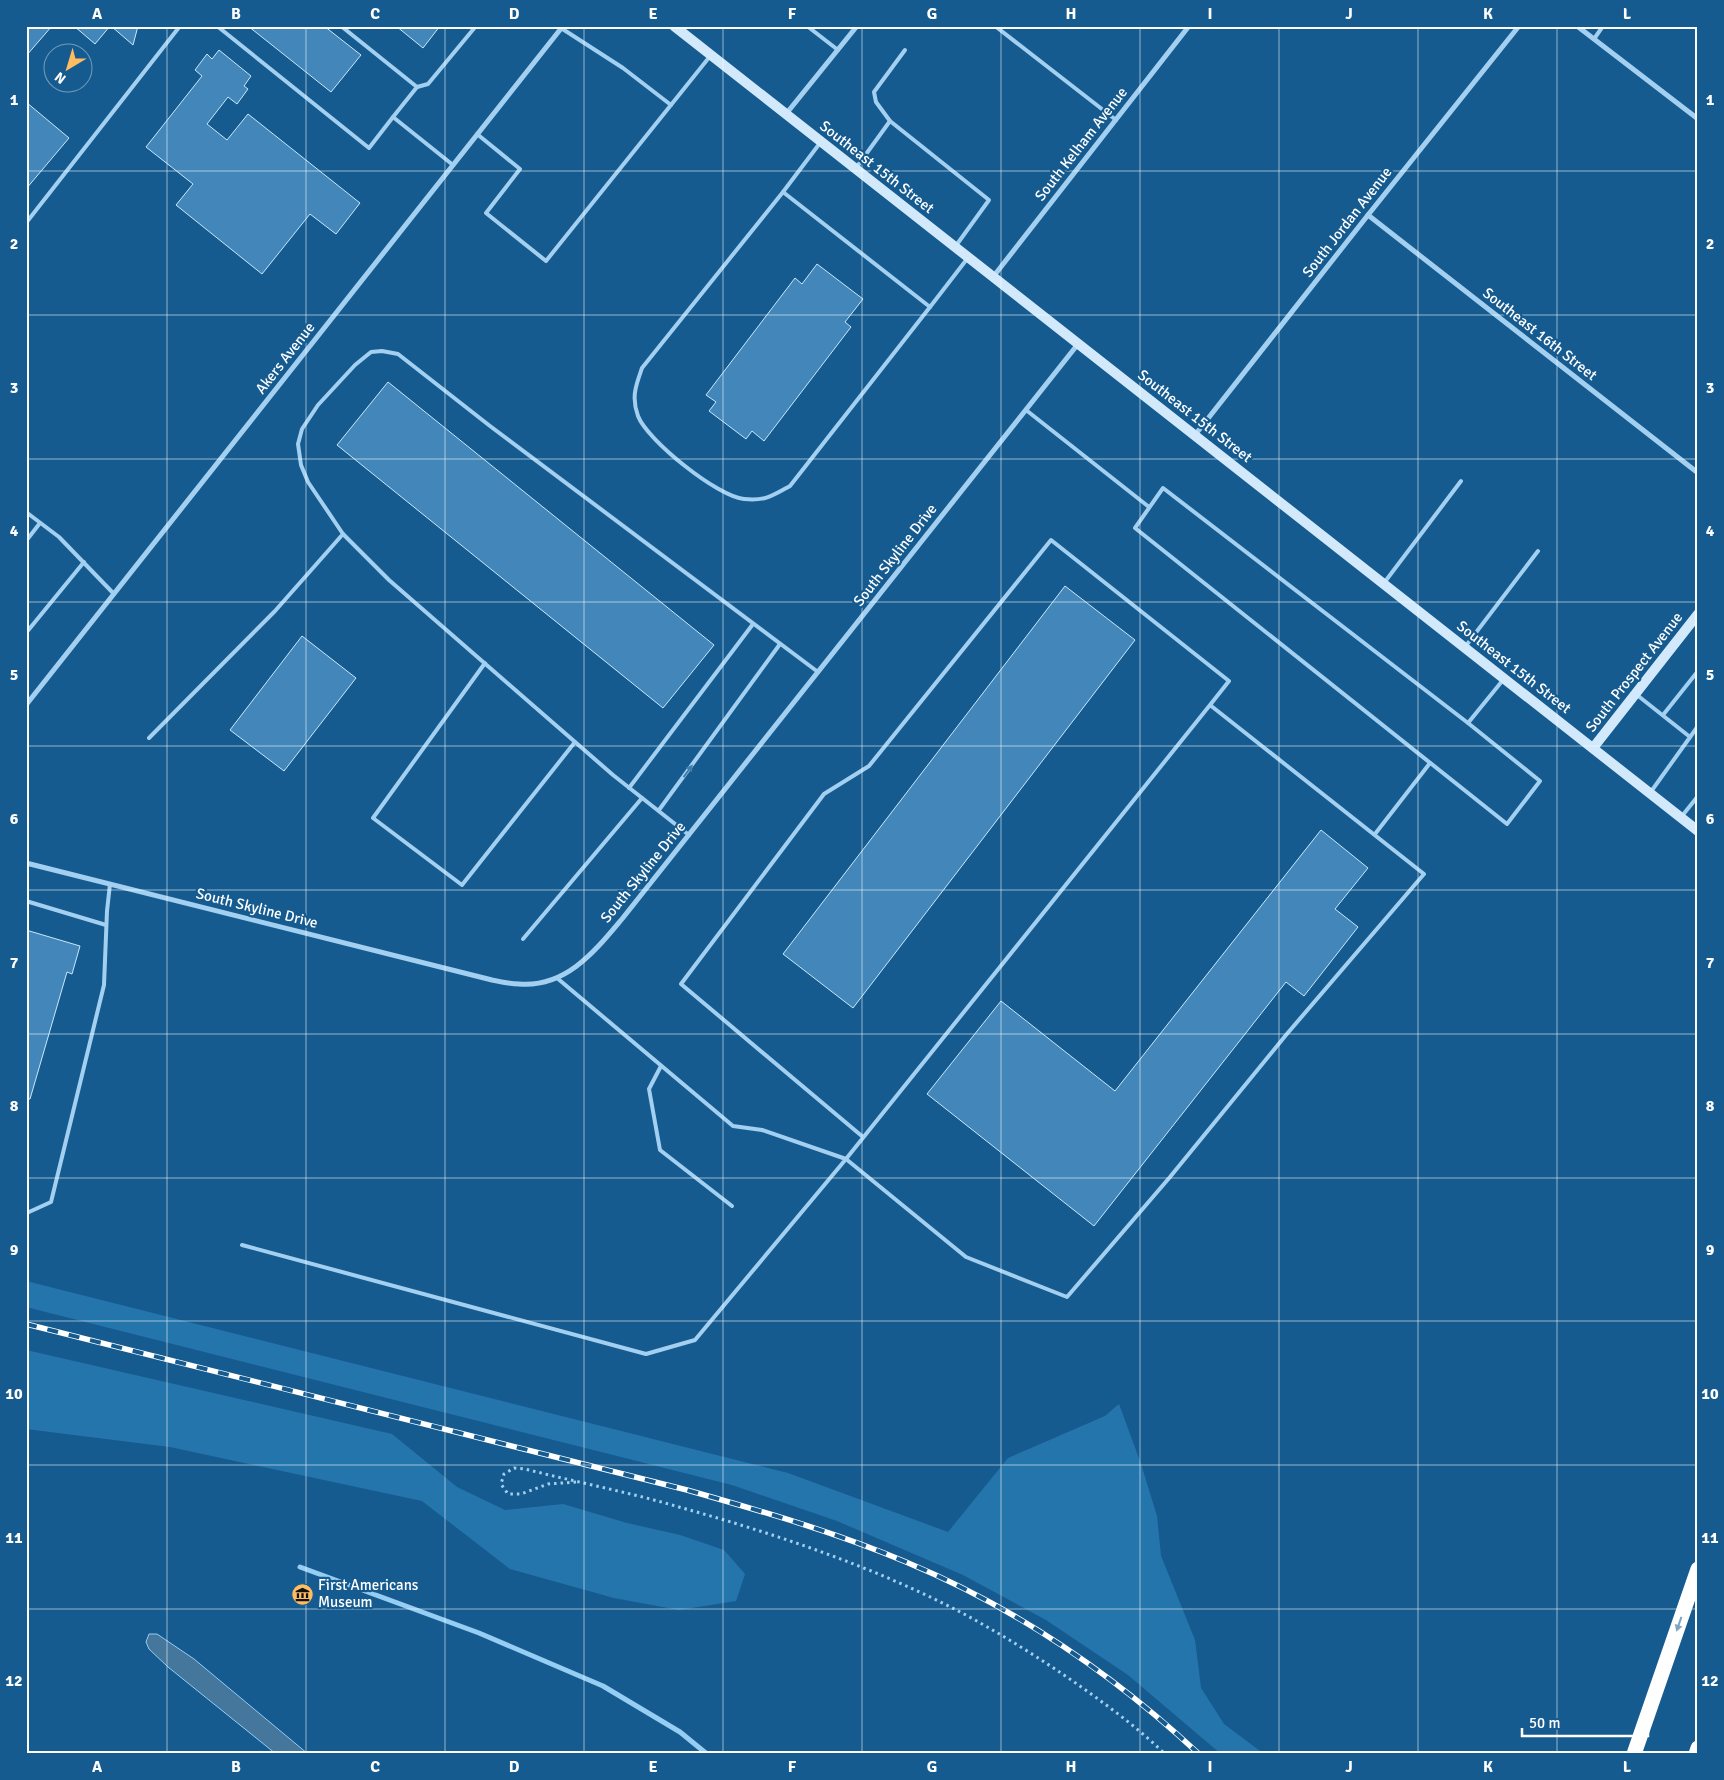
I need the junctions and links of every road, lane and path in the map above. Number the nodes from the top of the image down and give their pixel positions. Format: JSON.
{"nodes":[{"id":1,"x":180,"y":26,"type":"edge"},
{"id":2,"x":217,"y":26,"type":"edge"},
{"id":3,"x":341,"y":26,"type":"edge"},
{"id":4,"x":476,"y":26,"type":"edge"},
{"id":5,"x":674,"y":26,"type":"edge"},
{"id":6,"x":807,"y":26,"type":"edge"},
{"id":7,"x":857,"y":26,"type":"edge"},
{"id":8,"x":995,"y":26,"type":"edge"},
{"id":9,"x":1189,"y":26,"type":"edge"},
{"id":10,"x":1519,"y":26,"type":"edge"},
{"id":11,"x":1577,"y":26,"type":"edge"},
{"id":12,"x":1603,"y":26,"type":"edge"},
{"id":13,"x":562,"y":27,"type":"edge"},
{"id":14,"x":1594,"y":39,"type":"junction"},
{"id":15,"x":838,"y":50,"type":"junction"},
{"id":16,"x":905,"y":50,"type":"dead end"},
{"id":17,"x":711,"y":55,"type":"junction"},
{"id":18,"x":417,"y":87,"type":"junction"},
{"id":19,"x":671,"y":105,"type":"junction"},
{"id":20,"x":786,"y":114,"type":"junction"},
{"id":21,"x":393,"y":117,"type":"junction"},
{"id":22,"x":1698,"y":118,"type":"edge"},
{"id":23,"x":1116,"y":120,"type":"junction"},
{"id":24,"x":890,"y":122,"type":"junction"},
{"id":25,"x":477,"y":134,"type":"junction"},
{"id":26,"x":821,"y":142,"type":"junction"},
{"id":27,"x":453,"y":165,"type":"junction"},
{"id":28,"x":856,"y":168,"type":"junction"},
{"id":29,"x":783,"y":192,"type":"junction"},
{"id":30,"x":1368,"y":215,"type":"junction"},
{"id":31,"x":26,"y":223,"type":"edge"},
{"id":32,"x":955,"y":247,"type":"junction"},
{"id":33,"x":969,"y":258,"type":"junction"},
{"id":34,"x":993,"y":277,"type":"junction"},
{"id":35,"x":930,"y":307,"type":"junction"},
{"id":36,"x":1078,"y":344,"type":"junction"},
{"id":37,"x":1026,"y":410,"type":"junction"},
{"id":38,"x":1195,"y":435,"type":"junction"},
{"id":39,"x":1698,"y":473,"type":"edge"},
{"id":40,"x":1461,"y":481,"type":"dead end"},
{"id":41,"x":1149,"y":508,"type":"junction"},
{"id":42,"x":26,"y":512,"type":"edge"},
{"id":43,"x":40,"y":523,"type":"junction"},
{"id":44,"x":343,"y":534,"type":"junction"},
{"id":45,"x":26,"y":541,"type":"edge"},
{"id":46,"x":1538,"y":551,"type":"dead end"},
{"id":47,"x":84,"y":562,"type":"junction"},
{"id":48,"x":1384,"y":583,"type":"junction"},
{"id":49,"x":114,"y":594,"type":"junction"},
{"id":50,"x":1698,"y":614,"type":"edge"},
{"id":51,"x":753,"y":624,"type":"junction"},
{"id":52,"x":26,"y":633,"type":"edge"},
{"id":53,"x":780,"y":644,"type":"junction"},
{"id":54,"x":1465,"y":647,"type":"junction"},
{"id":55,"x":486,"y":663,"type":"junction"},
{"id":56,"x":1698,"y":671,"type":"edge"},
{"id":57,"x":818,"y":672,"type":"junction"},
{"id":58,"x":1504,"y":678,"type":"junction"},
{"id":59,"x":1635,"y":693,"type":"junction"},
{"id":60,"x":26,"y":705,"type":"edge"},
{"id":61,"x":1210,"y":705,"type":"junction"},
{"id":62,"x":1663,"y":715,"type":"junction"},
{"id":63,"x":1468,"y":723,"type":"junction"},
{"id":64,"x":1698,"y":726,"type":"edge"},
{"id":65,"x":1690,"y":737,"type":"junction"},
{"id":66,"x":149,"y":738,"type":"dead end"},
{"id":67,"x":575,"y":742,"type":"junction"},
{"id":68,"x":1593,"y":748,"type":"junction"},
{"id":69,"x":1430,"y":763,"type":"junction"},
{"id":70,"x":629,"y":788,"type":"junction"},
{"id":71,"x":1650,"y":793,"type":"junction"},
{"id":72,"x":1698,"y":796,"type":"edge"},
{"id":73,"x":642,"y":798,"type":"junction"},
{"id":74,"x":659,"y":810,"type":"junction"},
{"id":75,"x":1681,"y":818,"type":"junction"},
{"id":76,"x":1698,"y":831,"type":"edge"},
{"id":77,"x":1375,"y":834,"type":"junction"},
{"id":78,"x":689,"y":835,"type":"junction"},
{"id":79,"x":26,"y":863,"type":"edge"},
{"id":80,"x":110,"y":884,"type":"junction"},
{"id":81,"x":26,"y":902,"type":"edge"},
{"id":82,"x":106,"y":925,"type":"junction"},
{"id":83,"x":523,"y":939,"type":"dead end"},
{"id":84,"x":556,"y":978,"type":"junction"},
{"id":85,"x":661,"y":1066,"type":"junction"},
{"id":86,"x":863,"y":1137,"type":"junction"},
{"id":87,"x":846,"y":1159,"type":"junction"},
{"id":88,"x":732,"y":1206,"type":"dead end"},
{"id":89,"x":26,"y":1211,"type":"edge"},
{"id":90,"x":242,"y":1245,"type":"dead end"},
{"id":91,"x":576,"y":1482,"type":"junction"},
{"id":92,"x":1698,"y":1557,"type":"edge"},
{"id":93,"x":1696,"y":1573,"type":"edge"},
{"id":94,"x":1698,"y":1748,"type":"edge"},
{"id":95,"x":1166,"y":1754,"type":"edge"},
{"id":96,"x":1634,"y":1754,"type":"edge"},
{"id":97,"x":1696,"y":1754,"type":"edge"}],
"edges":[{"from":1,"to":31,"type":"lane"},
{"from":2,"to":21,"type":"lane"},
{"from":3,"to":18,"type":"lane"},
{"from":4,"to":18,"type":"lane"},
{"from":5,"to":17,"type":"main road","name":"Southeast 15th Street"},
{"from":6,"to":15,"type":"lane"},
{"from":7,"to":15,"type":"street"},
{"from":8,"to":23,"type":"lane"},
{"from":9,"to":23,"type":"street","name":"South Kelham Avenue"},
{"from":10,"to":30,"type":"street","name":"South Jordan Avenue"},
{"from":11,"to":14,"type":"street"},
{"from":12,"to":14,"type":"lane"},
{"from":13,"to":19,"type":"lane"},
{"from":13,"to":25,"type":"street","name":"Akers Avenue"},
{"from":14,"to":22,"type":"street"},
{"from":15,"to":20,"type":"street"},
{"from":16,"to":24,"type":"lane"},
{"from":17,"to":19,"type":"lane"},
{"from":17,"to":20,"type":"main road","name":"Southeast 15th Street"},
{"from":18,"to":21,"type":"lane"},
{"from":19,"to":25,"type":"lane"},
{"from":20,"to":26,"type":"main road","name":"Southeast 15th Street"},
{"from":21,"to":27,"type":"lane"},
{"from":23,"to":34,"type":"street","name":"South Kelham Avenue"},
{"from":24,"to":28,"type":"lane"},
{"from":24,"to":32,"type":"lane"},
{"from":25,"to":27,"type":"street","name":"Akers Avenue"},
{"from":26,"to":28,"type":"main road","name":"Southeast 15th Street"},
{"from":26,"to":29,"type":"lane"},
{"from":27,"to":49,"type":"street","name":"Akers Avenue"},
{"from":28,"to":32,"type":"main road","name":"Southeast 15th Street"},
{"from":29,"to":35,"type":"lane"},
{"from":29,"to":35,"type":"lane"},
{"from":30,"to":38,"type":"street","name":"South Jordan Avenue"},
{"from":30,"to":39,"type":"street","name":"Southeast 16th Street"},
{"from":32,"to":33,"type":"main road","name":"Southeast 15th Street"},
{"from":33,"to":34,"type":"main road","name":"Southeast 15th Street"},
{"from":33,"to":35,"type":"lane"},
{"from":34,"to":36,"type":"main road","name":"Southeast 15th Street"},
{"from":36,"to":37,"type":"street","name":"South Skyline Drive"},
{"from":36,"to":38,"type":"main road","name":"Southeast 15th Street"},
{"from":37,"to":41,"type":"lane"},
{"from":37,"to":57,"type":"street","name":"South Skyline Drive"},
{"from":38,"to":48,"type":"main road","name":"Southeast 15th Street"},
{"from":40,"to":48,"type":"lane"},
{"from":41,"to":63,"type":"lane"},
{"from":41,"to":69,"type":"lane"},
{"from":42,"to":43,"type":"lane"},
{"from":43,"to":45,"type":"lane"},
{"from":43,"to":47,"type":"lane"},
{"from":44,"to":51,"type":"lane"},
{"from":44,"to":55,"type":"lane"},
{"from":44,"to":66,"type":"lane"},
{"from":46,"to":54,"type":"lane"},
{"from":47,"to":49,"type":"lane"},
{"from":47,"to":52,"type":"lane"},
{"from":48,"to":54,"type":"main road","name":"Southeast 15th Street"},
{"from":49,"to":60,"type":"street","name":"Akers Avenue"},
{"from":50,"to":59,"type":"main road","name":"South Prospect Avenue"},
{"from":51,"to":53,"type":"lane"},
{"from":51,"to":70,"type":"lane"},
{"from":53,"to":57,"type":"lane"},
{"from":74,"to":53,"type":"lane","one_way":true},
{"from":54,"to":58,"type":"main road","name":"Southeast 15th Street"},
{"from":55,"to":67,"type":"lane"},
{"from":55,"to":67,"type":"lane"},
{"from":56,"to":62,"type":"lane"},
{"from":57,"to":78,"type":"street","name":"South Skyline Drive"},
{"from":58,"to":63,"type":"lane"},
{"from":58,"to":68,"type":"main road","name":"Southeast 15th Street"},
{"from":59,"to":62,"type":"lane"},
{"from":59,"to":68,"type":"main road","name":"South Prospect Avenue"},
{"from":61,"to":77,"type":"lane"},
{"from":61,"to":86,"type":"lane"},
{"from":61,"to":86,"type":"lane"},
{"from":62,"to":65,"type":"lane"},
{"from":63,"to":69,"type":"lane"},
{"from":64,"to":65,"type":"lane"},
{"from":65,"to":71,"type":"lane"},
{"from":67,"to":70,"type":"lane"},
{"from":68,"to":71,"type":"main road","name":"Southeast 15th Street"},
{"from":69,"to":77,"type":"lane"},
{"from":70,"to":73,"type":"lane"},
{"from":71,"to":75,"type":"main road","name":"Southeast 15th Street"},
{"from":72,"to":75,"type":"lane"},
{"from":73,"to":74,"type":"lane"},
{"from":73,"to":83,"type":"lane"},
{"from":74,"to":78,"type":"lane"},
{"from":75,"to":76,"type":"main road","name":"Southeast 15th Street"},
{"from":77,"to":87,"type":"lane"},
{"from":78,"to":84,"type":"street","name":"South Skyline Drive"},
{"from":79,"to":80,"type":"street","name":"South Skyline Drive"},
{"from":80,"to":82,"type":"lane"},
{"from":80,"to":84,"type":"street","name":"South Skyline Drive"},
{"from":81,"to":82,"type":"lane"},
{"from":82,"to":89,"type":"lane"},
{"from":84,"to":85,"type":"lane"},
{"from":85,"to":87,"type":"lane"},
{"from":85,"to":88,"type":"lane"},
{"from":86,"to":87,"type":"lane"},
{"from":87,"to":90,"type":"lane"},
{"from":91,"to":91,"type":"path"},
{"from":91,"to":95,"type":"path"},
{"from":92,"to":93,"type":"highway"},
{"from":93,"to":96,"type":"highway","one_way":true},
{"from":94,"to":97,"type":"highway"}]}
